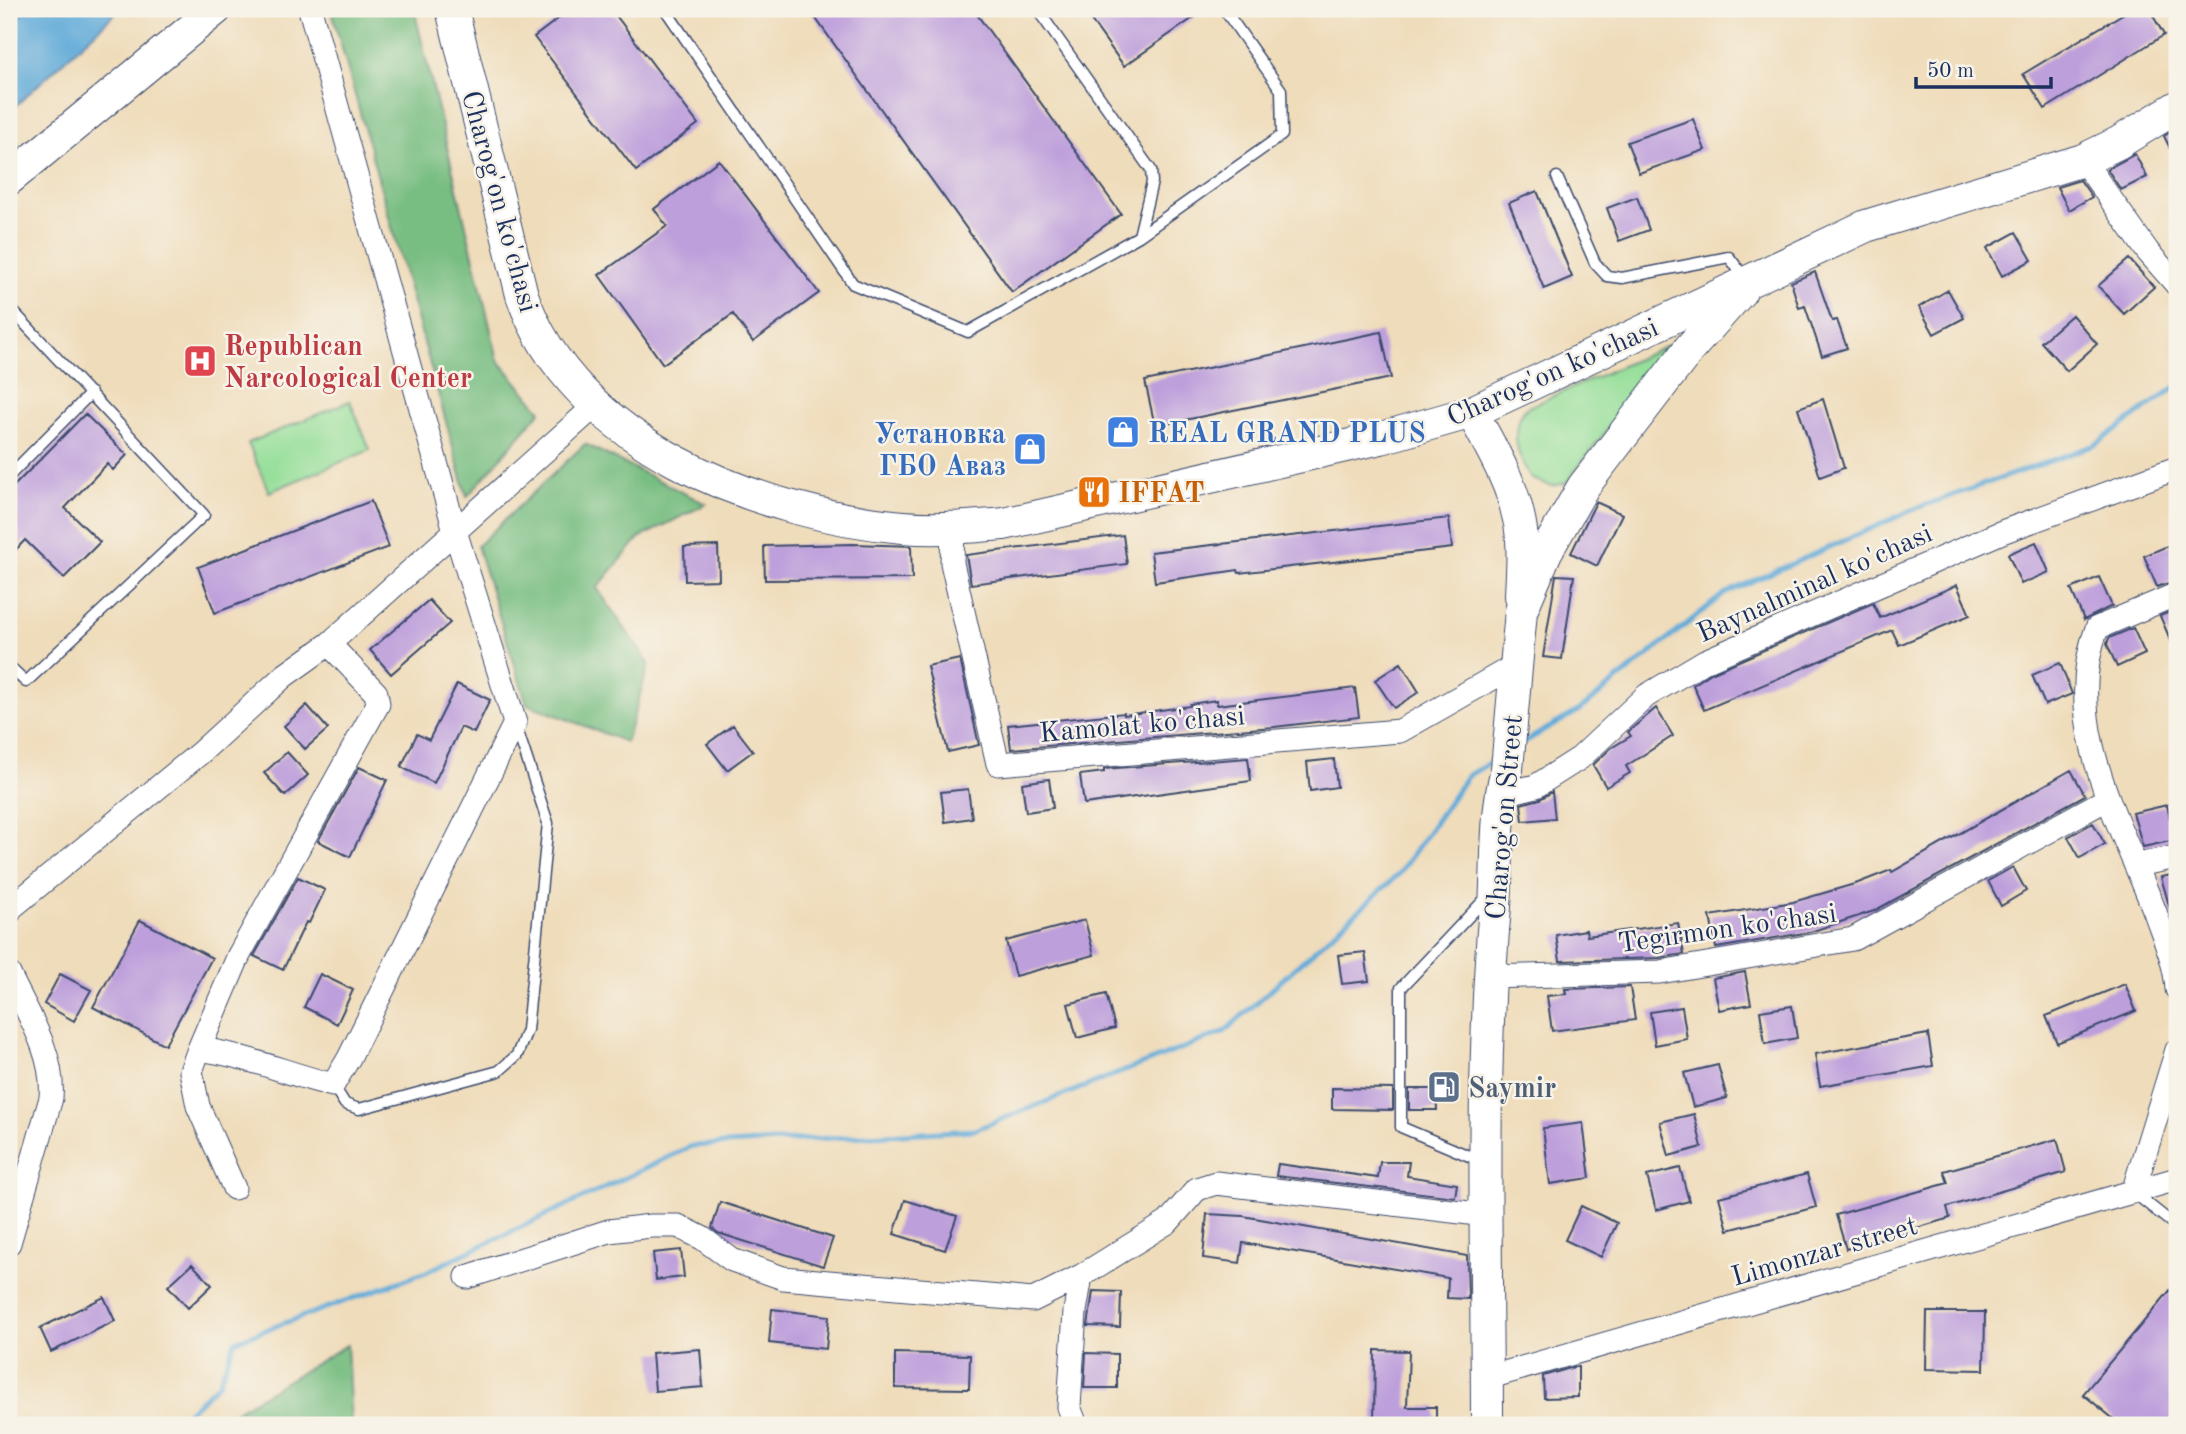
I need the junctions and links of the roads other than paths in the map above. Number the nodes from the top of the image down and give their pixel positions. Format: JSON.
{"nodes":[{"id":1,"x":216,"y":9,"type":"edge"},
{"id":2,"x":310,"y":9,"type":"edge"},
{"id":3,"x":452,"y":9,"type":"edge"},
{"id":4,"x":665,"y":9,"type":"edge"},
{"id":5,"x":1037,"y":9,"type":"edge"},
{"id":6,"x":1224,"y":9,"type":"edge"},
{"id":7,"x":2177,"y":107,"type":"edge"},
{"id":8,"x":2083,"y":160,"type":"junction"},
{"id":9,"x":1557,"y":177,"type":"dead end"},
{"id":10,"x":9,"y":178,"type":"edge"},
{"id":11,"x":1139,"y":236,"type":"junction"},
{"id":12,"x":1749,"y":282,"type":"junction"},
{"id":13,"x":2177,"y":285,"type":"edge"},
{"id":14,"x":11,"y":313,"type":"edge"},
{"id":15,"x":91,"y":393,"type":"junction"},
{"id":16,"x":595,"y":406,"type":"junction"},
{"id":17,"x":1472,"y":412,"type":"junction"},
{"id":18,"x":2177,"y":468,"type":"edge"},
{"id":19,"x":9,"y":476,"type":"edge"},
{"id":20,"x":953,"y":529,"type":"junction"},
{"id":21,"x":454,"y":531,"type":"junction"},
{"id":22,"x":2177,"y":594,"type":"edge"},
{"id":23,"x":1521,"y":611,"type":"junction"},
{"id":24,"x":329,"y":644,"type":"junction"},
{"id":25,"x":9,"y":666,"type":"edge"},
{"id":26,"x":1514,"y":666,"type":"junction"},
{"id":27,"x":515,"y":723,"type":"junction"},
{"id":28,"x":1504,"y":782,"type":"junction"},
{"id":29,"x":2106,"y":799,"type":"junction"},
{"id":30,"x":2177,"y":857,"type":"edge"},
{"id":31,"x":2137,"y":865,"type":"junction"},
{"id":32,"x":1496,"y":887,"type":"junction"},
{"id":33,"x":9,"y":913,"type":"edge"},
{"id":34,"x":9,"y":974,"type":"edge"},
{"id":35,"x":1489,"y":977,"type":"junction"},
{"id":36,"x":2177,"y":989,"type":"edge"},
{"id":37,"x":199,"y":1049,"type":"junction"},
{"id":38,"x":2177,"y":1050,"type":"edge"},
{"id":39,"x":333,"y":1085,"type":"junction"},
{"id":40,"x":1484,"y":1162,"type":"junction"},
{"id":41,"x":2177,"y":1180,"type":"edge"},
{"id":42,"x":234,"y":1188,"type":"dead end"},
{"id":43,"x":2133,"y":1192,"type":"junction"},
{"id":44,"x":1486,"y":1215,"type":"junction"},
{"id":45,"x":2177,"y":1227,"type":"edge"},
{"id":46,"x":9,"y":1243,"type":"edge"},
{"id":47,"x":1081,"y":1276,"type":"junction"},
{"id":48,"x":467,"y":1277,"type":"dead end"},
{"id":49,"x":1487,"y":1378,"type":"junction"},
{"id":50,"x":1076,"y":1425,"type":"edge"},
{"id":51,"x":1487,"y":1425,"type":"edge"}],
"edges":[{"from":1,"to":10,"type":"main road"},
{"from":2,"to":21,"type":"street"},
{"from":3,"to":16,"type":"main road","name":"Charog'on ko'chasi"},
{"from":4,"to":11,"type":"lane"},
{"from":5,"to":11,"type":"lane"},
{"from":6,"to":11,"type":"lane"},
{"from":7,"to":8,"type":"main road","name":"Charog'on ko'chasi"},
{"from":8,"to":12,"type":"main road","name":"Charog'on ko'chasi"},
{"from":8,"to":13,"type":"street"},
{"from":9,"to":12,"type":"lane"},
{"from":12,"to":17,"type":"main road","name":"Charog'on ko'chasi"},
{"from":12,"to":23,"type":"main road","name":"Charog'on Street"},
{"from":14,"to":15,"type":"lane"},
{"from":15,"to":19,"type":"lane"},
{"from":15,"to":25,"type":"lane"},
{"from":16,"to":20,"type":"main road","name":"Charog'on ko'chasi"},
{"from":16,"to":21,"type":"street"},
{"from":17,"to":20,"type":"main road","name":"Charog'on ko'chasi"},
{"from":17,"to":23,"type":"main road"},
{"from":18,"to":28,"type":"street","name":"Baynalminal ko'chasi"},
{"from":20,"to":26,"type":"street","name":"Kamolat ko'chasi"},
{"from":21,"to":24,"type":"street"},
{"from":21,"to":27,"type":"street"},
{"from":22,"to":29,"type":"street"},
{"from":23,"to":26,"type":"main road","name":"Charog'on Street"},
{"from":24,"to":33,"type":"street"},
{"from":24,"to":37,"type":"street"},
{"from":26,"to":28,"type":"main road","name":"Charog'on Street"},
{"from":27,"to":39,"type":"street"},
{"from":27,"to":39,"type":"lane"},
{"from":28,"to":32,"type":"main road","name":"Charog'on Street"},
{"from":29,"to":31,"type":"street"},
{"from":29,"to":35,"type":"street","name":"Tegirmon ko'chasi"},
{"from":30,"to":31,"type":"street"},
{"from":31,"to":36,"type":"street"},
{"from":32,"to":35,"type":"main road","name":"Charog'on Street"},
{"from":32,"to":40,"type":"lane"},
{"from":34,"to":46,"type":"street"},
{"from":35,"to":40,"type":"main road","name":"Charog'on Street"},
{"from":37,"to":39,"type":"street"},
{"from":37,"to":42,"type":"street"},
{"from":38,"to":43,"type":"street"},
{"from":40,"to":44,"type":"main road","name":"Charog'on Street"},
{"from":41,"to":43,"type":"street","name":"Limonzar street"},
{"from":43,"to":45,"type":"lane"},
{"from":43,"to":49,"type":"street","name":"Limonzar street"},
{"from":44,"to":47,"type":"street"},
{"from":44,"to":49,"type":"main road","name":"Charog'on Street"},
{"from":47,"to":48,"type":"street"},
{"from":47,"to":50,"type":"street"},
{"from":49,"to":51,"type":"main road","name":"Charog'on Street"}]}
